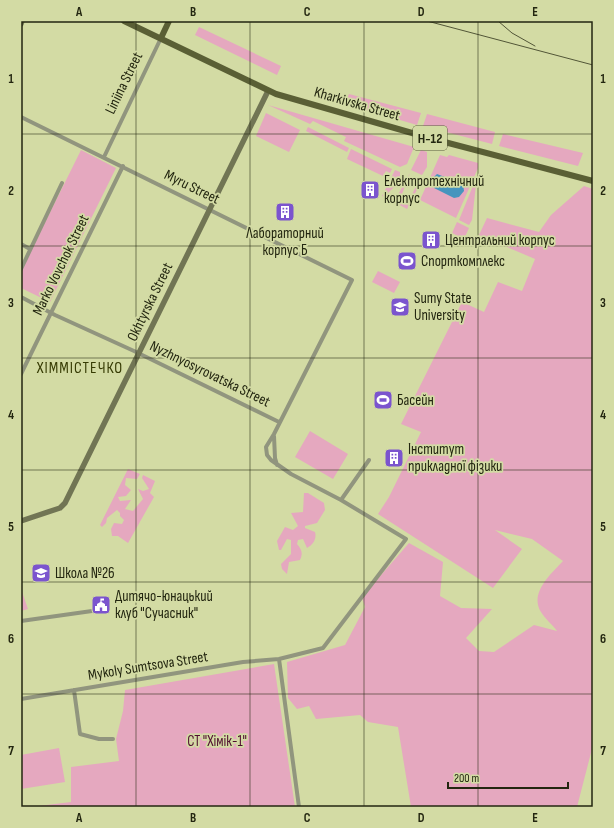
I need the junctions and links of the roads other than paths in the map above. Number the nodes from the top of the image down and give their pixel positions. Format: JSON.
{"nodes":[{"id":1,"x":124,"y":21,"type":"edge"},
{"id":2,"x":169,"y":21,"type":"edge"},
{"id":3,"x":161,"y":38,"type":"junction"},
{"id":4,"x":268,"y":91,"type":"junction"},
{"id":5,"x":21,"y":117,"type":"edge"},
{"id":6,"x":104,"y":157,"type":"junction"},
{"id":7,"x":123,"y":166,"type":"junction"},
{"id":8,"x":593,"y":181,"type":"edge"},
{"id":9,"x":62,"y":183,"type":"dead end"},
{"id":10,"x":210,"y":209,"type":"junction"},
{"id":11,"x":21,"y":244,"type":"edge"},
{"id":12,"x":30,"y":249,"type":"junction"},
{"id":13,"x":21,"y":269,"type":"edge"},
{"id":14,"x":21,"y":296,"type":"edge"},
{"id":15,"x":52,"y":313,"type":"junction"},
{"id":16,"x":138,"y":353,"type":"junction"},
{"id":17,"x":21,"y":374,"type":"edge"},
{"id":18,"x":279,"y":422,"type":"junction"},
{"id":19,"x":274,"y":434,"type":"junction"},
{"id":20,"x":370,"y":460,"type":"dead end"},
{"id":21,"x":277,"y":465,"type":"junction"},
{"id":22,"x":341,"y":500,"type":"junction"},
{"id":23,"x":21,"y":521,"type":"edge"},
{"id":24,"x":92,"y":611,"type":"dead end"},
{"id":25,"x":21,"y":621,"type":"edge"},
{"id":26,"x":279,"y":658,"type":"junction"},
{"id":27,"x":74,"y":690,"type":"junction"},
{"id":28,"x":21,"y":699,"type":"edge"},
{"id":29,"x":113,"y":739,"type":"dead end"},
{"id":30,"x":299,"y":807,"type":"edge"}],
"edges":[{"from":1,"to":3,"type":"main road","name":"Kharkivska Street"},
{"from":2,"to":3,"type":"main road","name":"Liniina Street"},
{"from":3,"to":4,"type":"main road","name":"Kharkivska Street","number":"Н-12"},
{"from":3,"to":6,"type":"street","name":"Liniina Street"},
{"from":4,"to":8,"type":"main road","name":"Kharkivska Street","number":"Н-12"},
{"from":4,"to":10,"type":"main road","name":"Okhtyrska Street"},
{"from":5,"to":6,"type":"street","name":"Myru Street"},
{"from":6,"to":7,"type":"street","name":"Myru Street"},
{"from":7,"to":10,"type":"street","name":"Myru Street"},
{"from":7,"to":15,"type":"street","name":"Marko Vovchok Street"},
{"from":9,"to":12,"type":"street"},
{"from":10,"to":16,"type":"main road","name":"Okhtyrska Street"},
{"from":10,"to":18,"type":"street","name":"Myru Street"},
{"from":11,"to":12,"type":"street"},
{"from":12,"to":13,"type":"street"},
{"from":14,"to":15,"type":"street","name":"Nyzhnyosyrovatska Street"},
{"from":15,"to":16,"type":"street","name":"Nyzhnyosyrovatska Street"},
{"from":15,"to":17,"type":"street","name":"Marko Vovchok Street"},
{"from":16,"to":18,"type":"street","name":"Nyzhnyosyrovatska Street"},
{"from":16,"to":23,"type":"main road","name":"Okhtyrska Street"},
{"from":18,"to":19,"type":"street"},
{"from":19,"to":21,"type":"street"},
{"from":19,"to":21,"type":"street"},
{"from":20,"to":22,"type":"street"},
{"from":21,"to":22,"type":"street"},
{"from":22,"to":26,"type":"street","name":"Mykoly Sumtsova Street"},
{"from":24,"to":25,"type":"street"},
{"from":26,"to":27,"type":"street","name":"Mykoly Sumtsova Street"},
{"from":26,"to":30,"type":"street"},
{"from":27,"to":28,"type":"street","name":"Mykoly Sumtsova Street"},
{"from":27,"to":29,"type":"street"}]}
